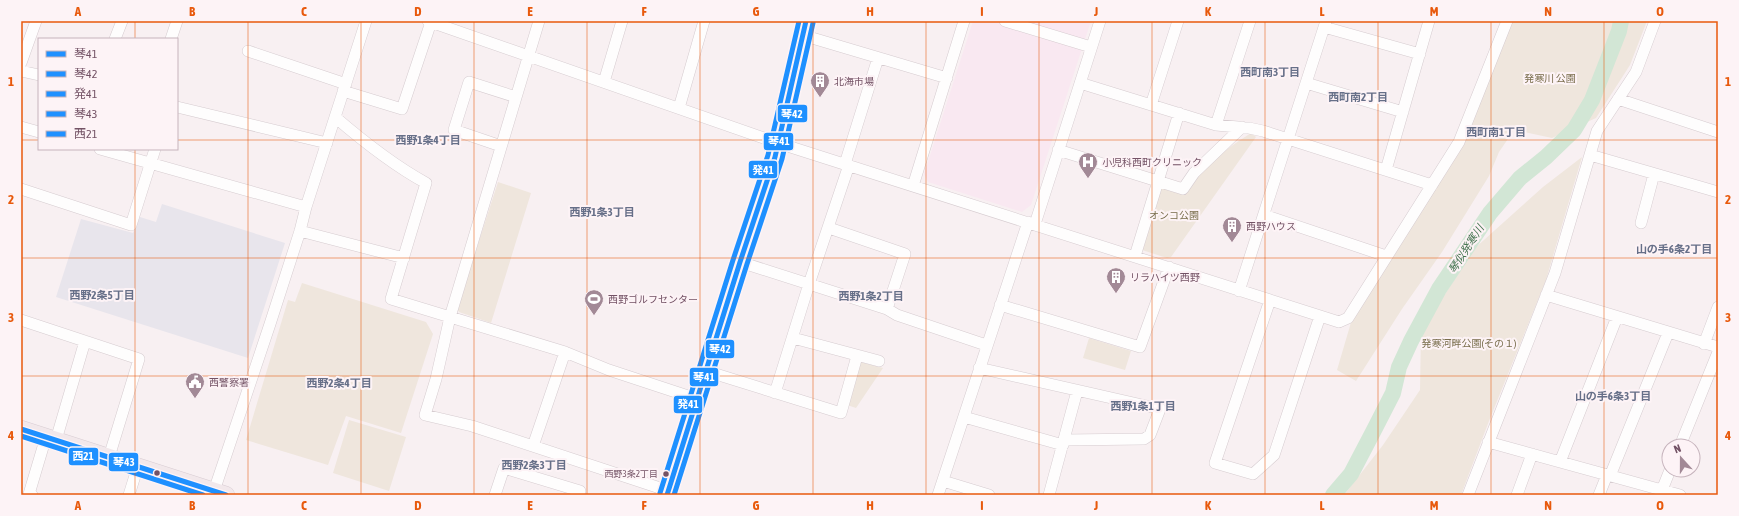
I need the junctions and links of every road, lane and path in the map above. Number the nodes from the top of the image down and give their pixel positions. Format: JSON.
{"nodes":[{"id":1,"x":36,"y":21,"type":"edge"},
{"id":2,"x":122,"y":21,"type":"edge"},
{"id":3,"x":177,"y":21,"type":"edge"},
{"id":4,"x":366,"y":21,"type":"edge"},
{"id":5,"x":430,"y":21,"type":"edge"},
{"id":6,"x":539,"y":21,"type":"edge"},
{"id":7,"x":622,"y":21,"type":"edge"},
{"id":8,"x":704,"y":21,"type":"edge"},
{"id":9,"x":806,"y":21,"type":"edge"},
{"id":10,"x":964,"y":21,"type":"edge"},
{"id":11,"x":1005,"y":21,"type":"edge"},
{"id":12,"x":1100,"y":21,"type":"edge"},
{"id":13,"x":1178,"y":21,"type":"edge"},
{"id":14,"x":1250,"y":21,"type":"edge"},
{"id":15,"x":1429,"y":21,"type":"edge"},
{"id":16,"x":1507,"y":21,"type":"edge"},
{"id":17,"x":1655,"y":21,"type":"edge"},
{"id":18,"x":1325,"y":24,"type":"edge"},
{"id":19,"x":802,"y":35,"type":"junction"},
{"id":20,"x":115,"y":38,"type":"edge"},
{"id":21,"x":171,"y":38,"type":"edge"},
{"id":22,"x":1091,"y":47,"type":"junction"},
{"id":23,"x":248,"y":51,"type":"dead end"},
{"id":24,"x":1420,"y":54,"type":"junction"},
{"id":25,"x":528,"y":56,"type":"junction"},
{"id":26,"x":878,"y":58,"type":"junction"},
{"id":27,"x":21,"y":63,"type":"edge"},
{"id":28,"x":21,"y":71,"type":"edge"},
{"id":29,"x":38,"y":75,"type":"edge"},
{"id":30,"x":947,"y":78,"type":"junction"},
{"id":31,"x":604,"y":82,"type":"junction"},
{"id":32,"x":1080,"y":83,"type":"junction"},
{"id":33,"x":1306,"y":83,"type":"junction"},
{"id":34,"x":345,"y":87,"type":"junction"},
{"id":35,"x":516,"y":97,"type":"junction"},
{"id":36,"x":1618,"y":100,"type":"junction"},
{"id":37,"x":1151,"y":104,"type":"junction"},
{"id":38,"x":178,"y":107,"type":"edge"},
{"id":39,"x":679,"y":108,"type":"junction"},
{"id":40,"x":1403,"y":112,"type":"junction"},
{"id":41,"x":1180,"y":113,"type":"junction"},
{"id":42,"x":335,"y":117,"type":"junction"},
{"id":43,"x":1216,"y":125,"type":"junction"},
{"id":44,"x":21,"y":127,"type":"edge"},
{"id":45,"x":1242,"y":127,"type":"junction"},
{"id":46,"x":38,"y":132,"type":"edge"},
{"id":47,"x":1718,"y":132,"type":"edge"},
{"id":48,"x":1288,"y":140,"type":"junction"},
{"id":49,"x":327,"y":142,"type":"junction"},
{"id":50,"x":778,"y":143,"type":"junction"},
{"id":51,"x":501,"y":146,"type":"junction"},
{"id":52,"x":104,"y":150,"type":"edge"},
{"id":53,"x":155,"y":150,"type":"edge"},
{"id":54,"x":1058,"y":150,"type":"junction"},
{"id":55,"x":1590,"y":156,"type":"junction"},
{"id":56,"x":151,"y":163,"type":"junction"},
{"id":57,"x":847,"y":165,"type":"junction"},
{"id":58,"x":1386,"y":170,"type":"junction"},
{"id":59,"x":1654,"y":174,"type":"junction"},
{"id":60,"x":1158,"y":180,"type":"junction"},
{"id":61,"x":1432,"y":185,"type":"junction"},
{"id":62,"x":913,"y":186,"type":"junction"},
{"id":63,"x":21,"y":189,"type":"edge"},
{"id":64,"x":1718,"y":192,"type":"edge"},
{"id":65,"x":306,"y":207,"type":"junction"},
{"id":66,"x":1264,"y":215,"type":"junction"},
{"id":67,"x":1031,"y":223,"type":"junction"},
{"id":68,"x":1641,"y":223,"type":"dead end"},
{"id":69,"x":829,"y":228,"type":"junction"},
{"id":70,"x":300,"y":231,"type":"junction"},
{"id":71,"x":1135,"y":256,"type":"junction"},
{"id":72,"x":1386,"y":256,"type":"junction"},
{"id":73,"x":404,"y":258,"type":"junction"},
{"id":74,"x":740,"y":262,"type":"junction"},
{"id":75,"x":1169,"y":267,"type":"junction"},
{"id":76,"x":809,"y":284,"type":"junction"},
{"id":77,"x":1239,"y":290,"type":"junction"},
{"id":78,"x":1546,"y":295,"type":"junction"},
{"id":79,"x":1270,"y":300,"type":"junction"},
{"id":80,"x":1000,"y":304,"type":"junction"},
{"id":81,"x":1718,"y":307,"type":"edge"},
{"id":82,"x":887,"y":309,"type":"junction"},
{"id":83,"x":1320,"y":316,"type":"junction"},
{"id":84,"x":450,"y":317,"type":"junction"},
{"id":85,"x":1617,"y":317,"type":"junction"},
{"id":86,"x":21,"y":322,"type":"edge"},
{"id":87,"x":1668,"y":333,"type":"junction"},
{"id":88,"x":793,"y":338,"type":"junction"},
{"id":89,"x":85,"y":341,"type":"junction"},
{"id":90,"x":1704,"y":344,"type":"junction"},
{"id":91,"x":986,"y":345,"type":"junction"},
{"id":92,"x":1718,"y":347,"type":"edge"},
{"id":93,"x":565,"y":352,"type":"junction"},
{"id":94,"x":1718,"y":352,"type":"edge"},
{"id":95,"x":858,"y":356,"type":"junction"},
{"id":96,"x":879,"y":361,"type":"dead end"},
{"id":97,"x":979,"y":368,"type":"junction"},
{"id":98,"x":706,"y":372,"type":"junction"},
{"id":99,"x":1078,"y":391,"type":"junction"},
{"id":100,"x":775,"y":393,"type":"junction"},
{"id":101,"x":697,"y":399,"type":"junction"},
{"id":102,"x":964,"y":416,"type":"junction"},
{"id":103,"x":21,"y":429,"type":"edge"},
{"id":104,"x":51,"y":438,"type":"junction"},
{"id":105,"x":1683,"y":438,"type":"edge"},
{"id":106,"x":1488,"y":442,"type":"junction"},
{"id":107,"x":1064,"y":443,"type":"junction"},
{"id":108,"x":533,"y":446,"type":"junction"},
{"id":109,"x":1532,"y":454,"type":"junction"},
{"id":110,"x":109,"y":457,"type":"junction"},
{"id":111,"x":1560,"y":462,"type":"junction"},
{"id":112,"x":138,"y":466,"type":"junction"},
{"id":113,"x":1609,"y":475,"type":"junction"},
{"id":114,"x":1667,"y":478,"type":"edge"},
{"id":115,"x":943,"y":481,"type":"junction"},
{"id":116,"x":194,"y":490,"type":"edge"},
{"id":117,"x":1662,"y":490,"type":"junction"},
{"id":118,"x":220,"y":493,"type":"edge"},
{"id":119,"x":668,"y":493,"type":"edge"},
{"id":120,"x":32,"y":495,"type":"edge"},
{"id":121,"x":129,"y":495,"type":"edge"},
{"id":122,"x":496,"y":495,"type":"edge"},
{"id":123,"x":578,"y":495,"type":"edge"},
{"id":124,"x":938,"y":495,"type":"edge"},
{"id":125,"x":989,"y":495,"type":"edge"},
{"id":126,"x":1049,"y":495,"type":"edge"},
{"id":127,"x":1468,"y":495,"type":"edge"},
{"id":128,"x":1517,"y":495,"type":"edge"},
{"id":129,"x":1599,"y":495,"type":"edge"},
{"id":130,"x":1680,"y":495,"type":"edge"}],
"edges":[{"from":1,"to":27,"type":"street"},
{"from":2,"to":20,"type":"street"},
{"from":3,"to":21,"type":"street"},
{"from":4,"to":34,"type":"street"},
{"from":5,"to":25,"type":"street"},
{"from":5,"to":34,"type":"street"},
{"from":6,"to":25,"type":"street"},
{"from":7,"to":31,"type":"street"},
{"from":8,"to":39,"type":"street"},
{"from":9,"to":19,"type":"street"},
{"from":10,"to":30,"type":"street"},
{"from":11,"to":22,"type":"street"},
{"from":12,"to":22,"type":"street"},
{"from":13,"to":37,"type":"street"},
{"from":14,"to":43,"type":"street"},
{"from":15,"to":24,"type":"street"},
{"from":16,"to":61,"type":"street"},
{"from":17,"to":36,"type":"street"},
{"from":18,"to":24,"type":"street"},
{"from":18,"to":33,"type":"street"},
{"from":19,"to":26,"type":"street"},
{"from":19,"to":50,"type":"street"},
{"from":22,"to":32,"type":"street"},
{"from":23,"to":34,"type":"street"},
{"from":24,"to":40,"type":"street"},
{"from":25,"to":31,"type":"street"},
{"from":25,"to":35,"type":"street"},
{"from":26,"to":30,"type":"street"},
{"from":26,"to":57,"type":"street"},
{"from":28,"to":29,"type":"street"},
{"from":30,"to":62,"type":"street"},
{"from":31,"to":39,"type":"street"},
{"from":32,"to":37,"type":"street"},
{"from":32,"to":54,"type":"street"},
{"from":33,"to":40,"type":"street"},
{"from":33,"to":48,"type":"street"},
{"from":34,"to":42,"type":"street"},
{"from":35,"to":51,"type":"street"},
{"from":35,"to":51,"type":"street"},
{"from":36,"to":47,"type":"street"},
{"from":36,"to":55,"type":"street"},
{"from":37,"to":41,"type":"street"},
{"from":38,"to":49,"type":"street"},
{"from":39,"to":50,"type":"street"},
{"from":40,"to":58,"type":"street"},
{"from":41,"to":43,"type":"street"},
{"from":41,"to":60,"type":"street"},
{"from":42,"to":49,"type":"street"},
{"from":42,"to":73,"type":"street"},
{"from":43,"to":45,"type":"street"},
{"from":44,"to":46,"type":"street"},
{"from":45,"to":48,"type":"street"},
{"from":45,"to":60,"type":"street"},
{"from":48,"to":58,"type":"street"},
{"from":48,"to":66,"type":"street"},
{"from":49,"to":65,"type":"street"},
{"from":50,"to":57,"type":"street"},
{"from":50,"to":74,"type":"street"},
{"from":51,"to":84,"type":"street"},
{"from":52,"to":56,"type":"street"},
{"from":53,"to":56,"type":"street"},
{"from":54,"to":60,"type":"street"},
{"from":54,"to":67,"type":"street"},
{"from":55,"to":59,"type":"street"},
{"from":55,"to":78,"type":"street"},
{"from":56,"to":63,"type":"street"},
{"from":56,"to":65,"type":"street"},
{"from":57,"to":62,"type":"street"},
{"from":57,"to":69,"type":"street"},
{"from":58,"to":61,"type":"street"},
{"from":59,"to":64,"type":"street"},
{"from":59,"to":68,"type":"street"},
{"from":60,"to":71,"type":"street"},
{"from":61,"to":72,"type":"street"},
{"from":62,"to":67,"type":"street"},
{"from":65,"to":70,"type":"street"},
{"from":66,"to":72,"type":"street"},
{"from":66,"to":77,"type":"street"},
{"from":67,"to":71,"type":"street"},
{"from":67,"to":80,"type":"street"},
{"from":69,"to":76,"type":"street"},
{"from":69,"to":82,"type":"street"},
{"from":70,"to":73,"type":"street"},
{"from":70,"to":118,"type":"street"},
{"from":71,"to":75,"type":"street"},
{"from":72,"to":83,"type":"street"},
{"from":73,"to":84,"type":"street"},
{"from":74,"to":76,"type":"street"},
{"from":74,"to":98,"type":"street"},
{"from":75,"to":77,"type":"street"},
{"from":75,"to":80,"type":"street"},
{"from":76,"to":82,"type":"street"},
{"from":76,"to":88,"type":"street"},
{"from":77,"to":79,"type":"street"},
{"from":78,"to":85,"type":"street"},
{"from":78,"to":106,"type":"street"},
{"from":79,"to":83,"type":"street"},
{"from":79,"to":83,"type":"street"},
{"from":80,"to":91,"type":"street"},
{"from":81,"to":90,"type":"street"},
{"from":82,"to":91,"type":"street"},
{"from":84,"to":93,"type":"street"},
{"from":84,"to":108,"type":"street"},
{"from":85,"to":87,"type":"street"},
{"from":85,"to":111,"type":"street"},
{"from":86,"to":89,"type":"street"},
{"from":87,"to":90,"type":"street"},
{"from":87,"to":113,"type":"street"},
{"from":88,"to":95,"type":"street"},
{"from":88,"to":100,"type":"street"},
{"from":89,"to":104,"type":"street"},
{"from":89,"to":110,"type":"street"},
{"from":90,"to":92,"type":"street"},
{"from":91,"to":97,"type":"street"},
{"from":93,"to":101,"type":"street"},
{"from":93,"to":108,"type":"street"},
{"from":94,"to":105,"type":"street"},
{"from":95,"to":96,"type":"street"},
{"from":95,"to":100,"type":"street"},
{"from":97,"to":99,"type":"street"},
{"from":97,"to":102,"type":"street"},
{"from":98,"to":100,"type":"street"},
{"from":98,"to":101,"type":"street"},
{"from":99,"to":107,"type":"street"},
{"from":99,"to":107,"type":"street"},
{"from":101,"to":119,"type":"street"},
{"from":102,"to":107,"type":"street"},
{"from":102,"to":115,"type":"street"},
{"from":103,"to":104,"type":"main road"},
{"from":104,"to":110,"type":"main road"},
{"from":104,"to":120,"type":"street"},
{"from":106,"to":109,"type":"street"},
{"from":106,"to":127,"type":"street"},
{"from":107,"to":126,"type":"street"},
{"from":108,"to":119,"type":"street"},
{"from":109,"to":111,"type":"street"},
{"from":109,"to":128,"type":"street"},
{"from":110,"to":112,"type":"main road"},
{"from":111,"to":113,"type":"street"},
{"from":112,"to":116,"type":"main road"},
{"from":112,"to":121,"type":"street"},
{"from":113,"to":117,"type":"street"},
{"from":113,"to":129,"type":"street"},
{"from":114,"to":117,"type":"street"},
{"from":115,"to":124,"type":"street"},
{"from":115,"to":125,"type":"street"},
{"from":116,"to":118,"type":"main road"},
{"from":117,"to":130,"type":"street"},
{"from":122,"to":123,"type":"street"}]}
